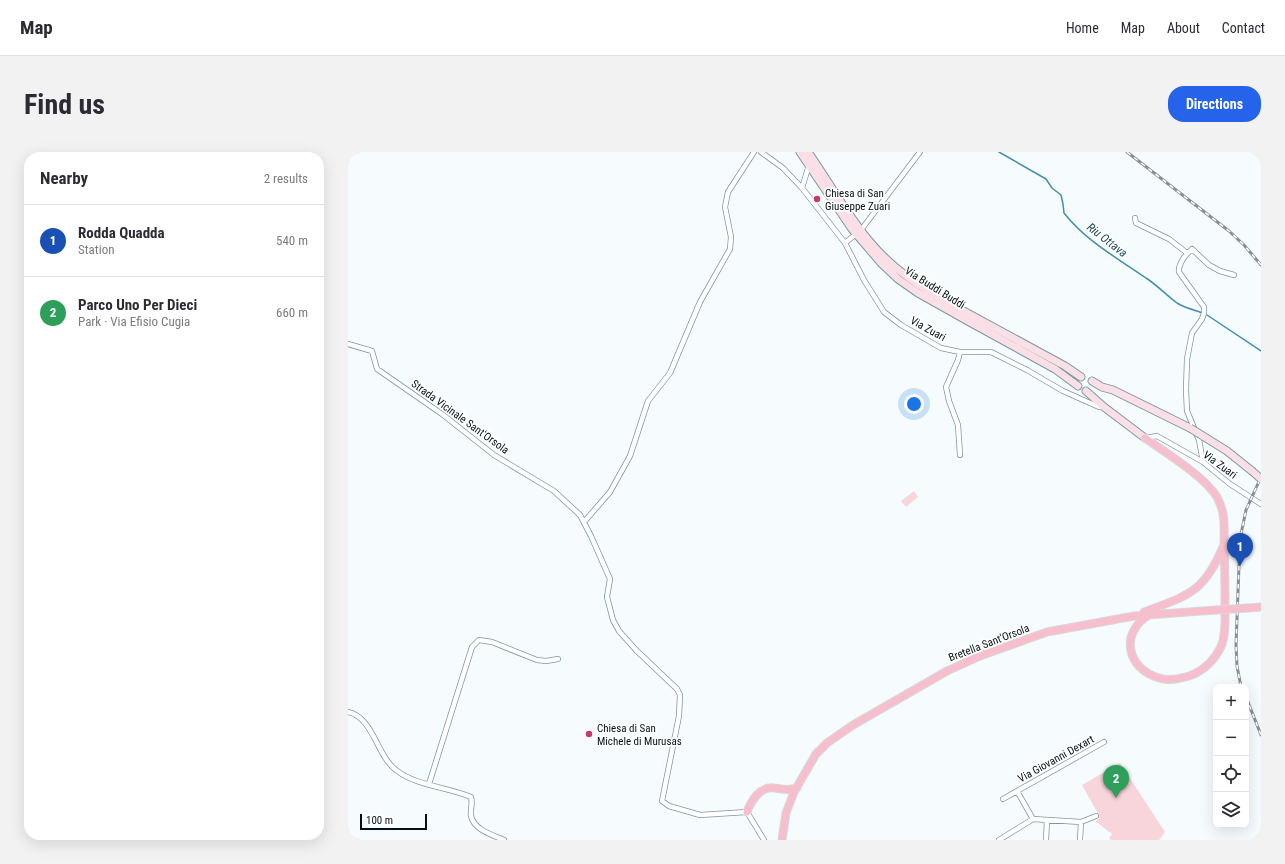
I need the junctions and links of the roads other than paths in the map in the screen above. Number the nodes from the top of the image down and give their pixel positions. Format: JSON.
{"nodes":[{"id":1,"x":754,"y":152,"type":"edge"},
{"id":2,"x":761,"y":152,"type":"edge"},
{"id":3,"x":800,"y":152,"type":"edge"},
{"id":4,"x":808,"y":152,"type":"edge"},
{"id":5,"x":920,"y":152,"type":"edge"},
{"id":6,"x":809,"y":165,"type":"junction"},
{"id":7,"x":802,"y":188,"type":"junction"},
{"id":8,"x":1135,"y":218,"type":"dead end"},
{"id":9,"x":859,"y":232,"type":"junction"},
{"id":10,"x":845,"y":243,"type":"junction"},
{"id":11,"x":1188,"y":253,"type":"junction"},
{"id":12,"x":1234,"y":275,"type":"dead end"},
{"id":13,"x":348,"y":344,"type":"edge"},
{"id":14,"x":960,"y":352,"type":"junction"},
{"id":15,"x":1081,"y":377,"type":"junction"},
{"id":16,"x":1092,"y":381,"type":"junction"},
{"id":17,"x":1078,"y":386,"type":"junction"},
{"id":18,"x":1086,"y":390,"type":"junction"},
{"id":19,"x":1104,"y":407,"type":"junction"},
{"id":20,"x":1145,"y":438,"type":"junction"},
{"id":21,"x":960,"y":456,"type":"dead end"},
{"id":22,"x":1203,"y":462,"type":"junction"},
{"id":23,"x":1261,"y":479,"type":"edge"},
{"id":24,"x":1261,"y":504,"type":"edge"},
{"id":25,"x":584,"y":522,"type":"junction"},
{"id":26,"x":1224,"y":545,"type":"junction"},
{"id":27,"x":1261,"y":607,"type":"edge"},
{"id":28,"x":1150,"y":614,"type":"junction"},
{"id":29,"x":1134,"y":616,"type":"junction"},
{"id":30,"x":558,"y":659,"type":"dead end"},
{"id":31,"x":348,"y":712,"type":"edge"},
{"id":32,"x":1104,"y":742,"type":"dead end"},
{"id":33,"x":429,"y":784,"type":"junction"},
{"id":34,"x":797,"y":788,"type":"junction"},
{"id":35,"x":780,"y":789,"type":"junction"},
{"id":36,"x":1017,"y":791,"type":"junction"},
{"id":37,"x":1003,"y":799,"type":"dead end"},
{"id":38,"x":791,"y":801,"type":"junction"},
{"id":39,"x":747,"y":812,"type":"junction"},
{"id":40,"x":1096,"y":816,"type":"dead end"},
{"id":41,"x":1033,"y":819,"type":"junction"},
{"id":42,"x":1047,"y":820,"type":"junction"},
{"id":43,"x":1081,"y":822,"type":"junction"},
{"id":44,"x":504,"y":840,"type":"edge"},
{"id":45,"x":764,"y":840,"type":"edge"},
{"id":46,"x":782,"y":840,"type":"edge"},
{"id":47,"x":999,"y":840,"type":"edge"},
{"id":48,"x":1046,"y":840,"type":"edge"},
{"id":49,"x":1080,"y":840,"type":"edge"}],
"edges":[{"from":1,"to":25,"type":"street"},
{"from":2,"to":7,"type":"street","name":"Via Zuari"},
{"from":3,"to":6,"type":"main road","name":"Via Buddi Buddi"},
{"from":4,"to":9,"type":"main road","name":"Via Buddi Buddi"},
{"from":5,"to":9,"type":"street"},
{"from":6,"to":7,"type":"street"},
{"from":6,"to":9,"type":"main road","name":"Via Buddi Buddi"},
{"from":7,"to":10,"type":"street","name":"Via Zuari"},
{"from":8,"to":11,"type":"street"},
{"from":9,"to":10,"type":"street"},
{"from":9,"to":15,"type":"main road","name":"Via Buddi Buddi"},
{"from":9,"to":17,"type":"main road","name":"Via Buddi Buddi"},
{"from":10,"to":14,"type":"street","name":"Via Zuari"},
{"from":11,"to":12,"type":"street"},
{"from":11,"to":22,"type":"street"},
{"from":13,"to":25,"type":"street","name":"Strada Vicinale Sant'Orsola"},
{"from":14,"to":19,"type":"street","name":"Via Zuari"},
{"from":14,"to":21,"type":"street"},
{"from":15,"to":16,"type":"main road"},
{"from":15,"to":17,"type":"main road"},
{"from":16,"to":18,"type":"main road"},
{"from":16,"to":23,"type":"main road","bridge":true},
{"from":17,"to":18,"type":"main road"},
{"from":18,"to":19,"type":"main road"},
{"from":19,"to":20,"type":"main road"},
{"from":20,"to":22,"type":"street","name":"Via Zuari"},
{"from":20,"to":26,"type":"main road"},
{"from":22,"to":24,"type":"street","name":"Via Zuari"},
{"from":25,"to":39,"type":"street","name":"Strada Vicinale Sant'Orsola"},
{"from":26,"to":28,"type":"main road"},
{"from":26,"to":29,"type":"main road"},
{"from":27,"to":28,"type":"main road","name":"Bretella Sant'Orsola","bridge":true},
{"from":28,"to":29,"type":"main road","name":"Bretella Sant'Orsola"},
{"from":29,"to":34,"type":"main road","name":"Bretella Sant'Orsola"},
{"from":30,"to":33,"type":"street"},
{"from":31,"to":33,"type":"street"},
{"from":32,"to":36,"type":"street","name":"Via Giovanni Dexart"},
{"from":33,"to":44,"type":"street"},
{"from":34,"to":35,"type":"main road"},
{"from":34,"to":38,"type":"main road","name":"Bretella Sant'Orsola"},
{"from":35,"to":38,"type":"main road"},
{"from":35,"to":39,"type":"main road"},
{"from":36,"to":37,"type":"street","name":"Via Giovanni Dexart"},
{"from":36,"to":41,"type":"street","name":"Via Giovanni Dexart"},
{"from":38,"to":46,"type":"main road","name":"Bretella Sant'Orsola"},
{"from":39,"to":45,"type":"street"},
{"from":40,"to":43,"type":"street"},
{"from":41,"to":42,"type":"street"},
{"from":41,"to":47,"type":"street"},
{"from":42,"to":43,"type":"street"},
{"from":42,"to":48,"type":"street"},
{"from":43,"to":49,"type":"street"}]}
